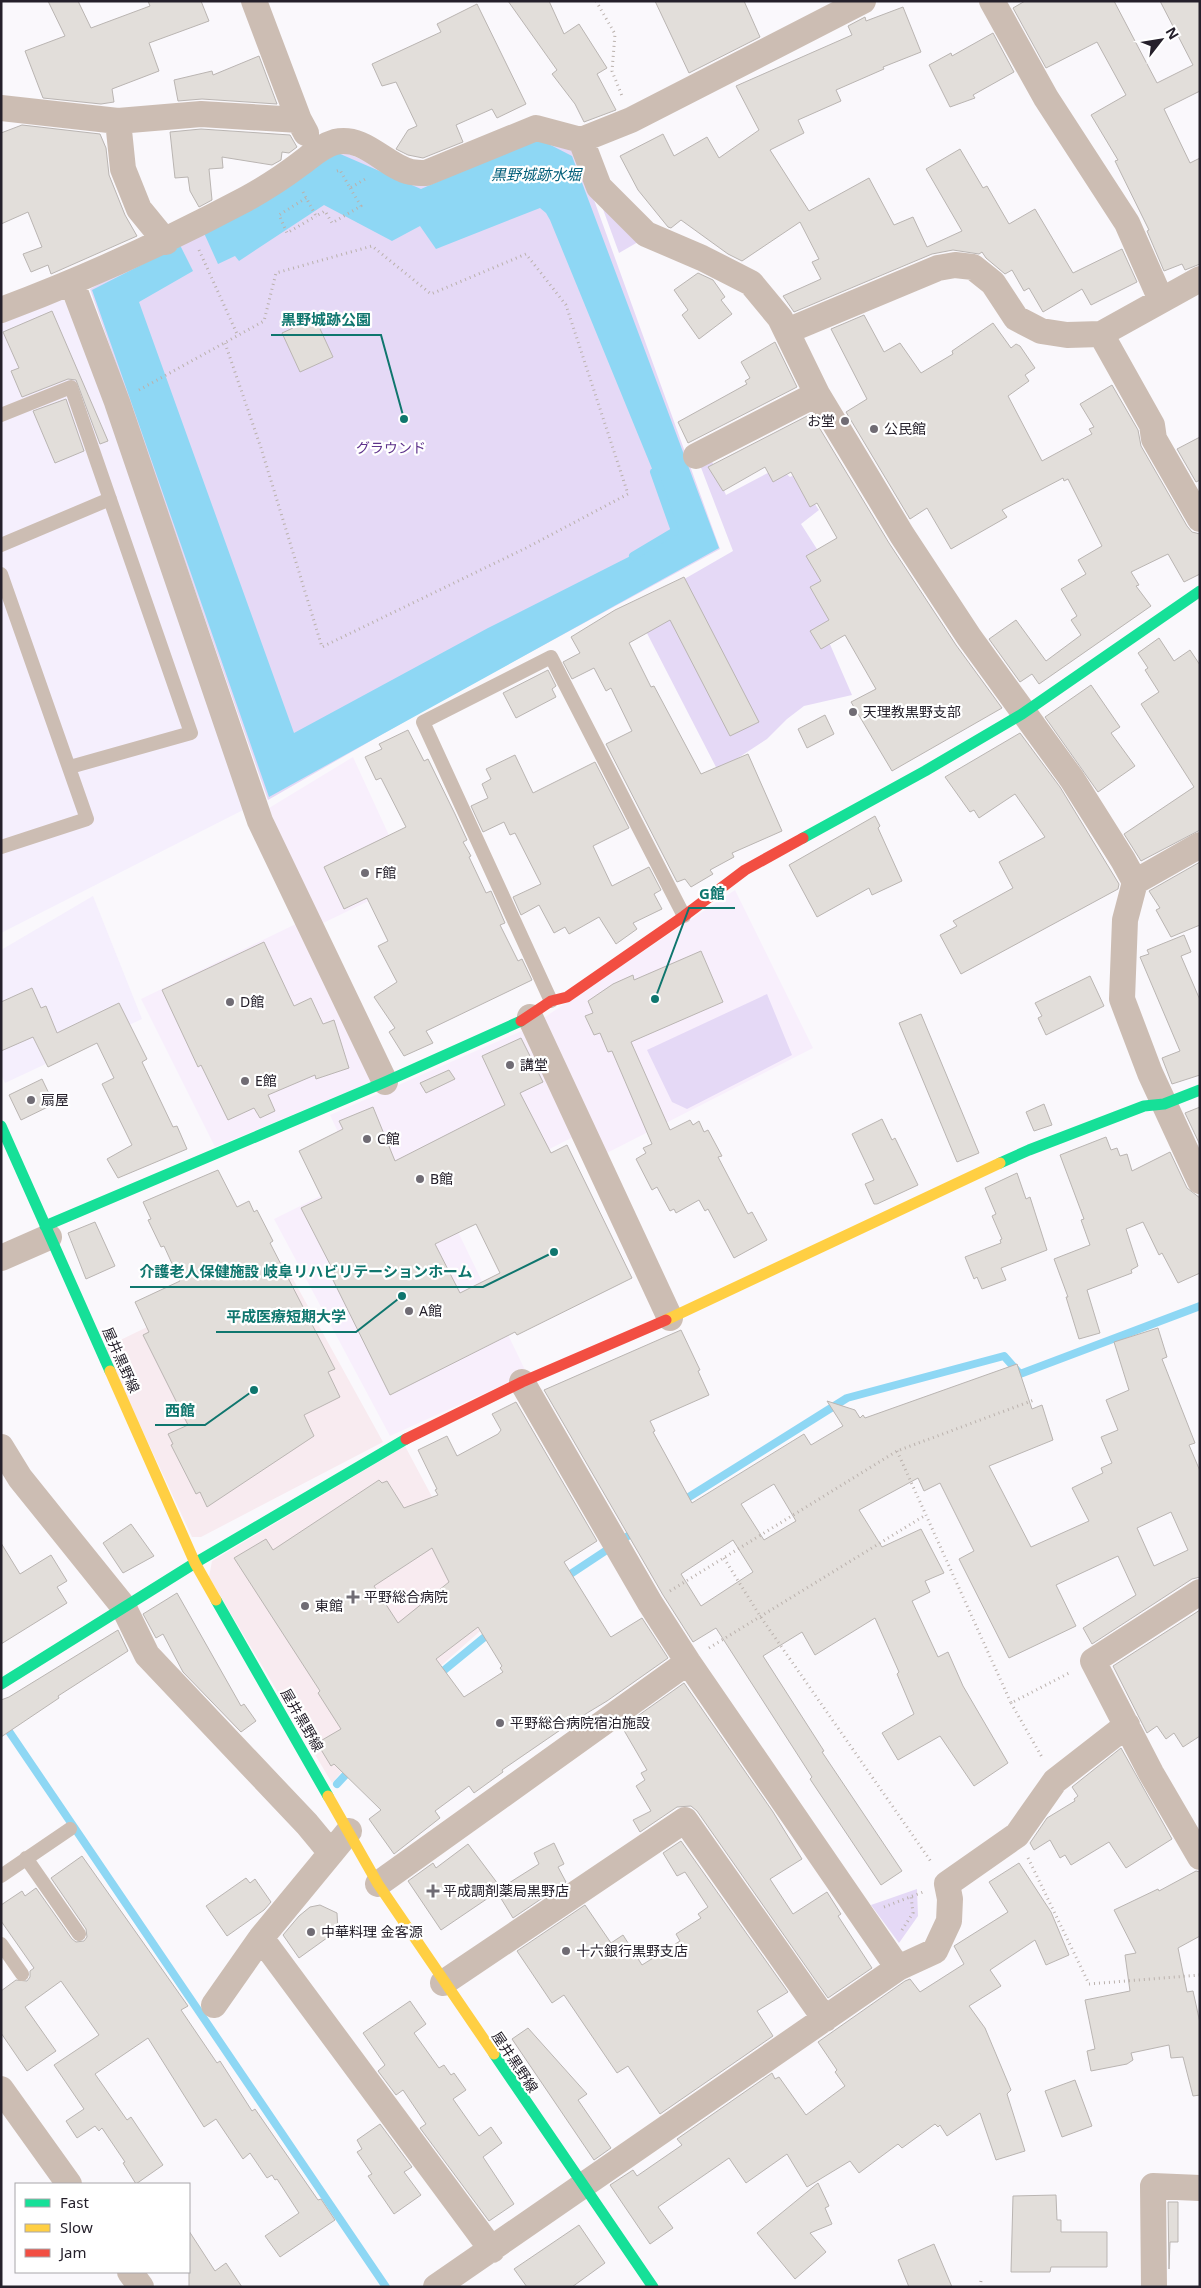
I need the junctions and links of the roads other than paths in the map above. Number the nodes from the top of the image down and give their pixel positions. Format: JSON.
{"nodes":[{"id":1,"x":254,"y":1,"type":"edge"},
{"id":2,"x":863,"y":1,"type":"edge"},
{"id":3,"x":992,"y":1,"type":"edge"},
{"id":4,"x":1,"y":108,"type":"edge"},
{"id":5,"x":299,"y":120,"type":"junction"},
{"id":6,"x":118,"y":121,"type":"junction"},
{"id":7,"x":581,"y":140,"type":"junction"},
{"id":8,"x":317,"y":151,"type":"junction"},
{"id":9,"x":166,"y":242,"type":"junction"},
{"id":10,"x":1200,"y":279,"type":"edge"},
{"id":11,"x":72,"y":283,"type":"junction"},
{"id":12,"x":1161,"y":300,"type":"junction"},
{"id":13,"x":1,"y":310,"type":"edge"},
{"id":14,"x":787,"y":331,"type":"junction"},
{"id":15,"x":1101,"y":334,"type":"junction"},
{"id":16,"x":817,"y":394,"type":"junction"},
{"id":17,"x":1,"y":415,"type":"edge"},
{"id":18,"x":696,"y":456,"type":"dead end"},
{"id":19,"x":110,"y":499,"type":"junction"},
{"id":20,"x":1200,"y":518,"type":"edge"},
{"id":21,"x":1,"y":545,"type":"edge"},
{"id":22,"x":1,"y":574,"type":"edge"},
{"id":23,"x":1200,"y":591,"type":"edge"},
{"id":24,"x":1022,"y":714,"type":"junction"},
{"id":25,"x":70,"y":767,"type":"junction"},
{"id":26,"x":1200,"y":844,"type":"edge"},
{"id":27,"x":1,"y":847,"type":"edge"},
{"id":28,"x":1134,"y":882,"type":"junction"},
{"id":29,"x":684,"y":916,"type":"junction"},
{"id":30,"x":551,"y":1001,"type":"junction"},
{"id":31,"x":530,"y":1017,"type":"junction"},
{"id":32,"x":385,"y":1082,"type":"junction"},
{"id":33,"x":1200,"y":1090,"type":"edge"},
{"id":34,"x":1164,"y":1104,"type":"junction"},
{"id":35,"x":1,"y":1126,"type":"edge"},
{"id":36,"x":1200,"y":1180,"type":"edge"},
{"id":37,"x":47,"y":1232,"type":"junction"},
{"id":38,"x":1,"y":1258,"type":"edge"},
{"id":39,"x":670,"y":1318,"type":"junction"},
{"id":40,"x":522,"y":1382,"type":"junction"},
{"id":41,"x":1,"y":1447,"type":"edge"},
{"id":42,"x":195,"y":1562,"type":"junction"},
{"id":43,"x":1200,"y":1592,"type":"edge"},
{"id":44,"x":123,"y":1606,"type":"junction"},
{"id":45,"x":688,"y":1662,"type":"junction"},
{"id":46,"x":1,"y":1684,"type":"edge"},
{"id":47,"x":1127,"y":1725,"type":"junction"},
{"id":48,"x":70,"y":1829,"type":"dead end"},
{"id":49,"x":349,"y":1831,"type":"junction"},
{"id":50,"x":331,"y":1853,"type":"junction"},
{"id":51,"x":1200,"y":1857,"type":"edge"},
{"id":52,"x":26,"y":1858,"type":"junction"},
{"id":53,"x":1,"y":1876,"type":"edge"},
{"id":54,"x":378,"y":1884,"type":"junction"},
{"id":55,"x":79,"y":1934,"type":"dead end"},
{"id":56,"x":261,"y":1938,"type":"junction"},
{"id":57,"x":1,"y":1944,"type":"edge"},
{"id":58,"x":898,"y":1968,"type":"junction"},
{"id":59,"x":22,"y":1974,"type":"dead end"},
{"id":60,"x":443,"y":1983,"type":"junction"},
{"id":61,"x":214,"y":2005,"type":"dead end"},
{"id":62,"x":825,"y":2019,"type":"junction"},
{"id":63,"x":1,"y":2089,"type":"edge"},
{"id":64,"x":68,"y":2183,"type":"edge"},
{"id":65,"x":583,"y":2187,"type":"junction"},
{"id":66,"x":1200,"y":2188,"type":"edge"},
{"id":67,"x":492,"y":2250,"type":"junction"},
{"id":68,"x":131,"y":2273,"type":"edge"},
{"id":69,"x":141,"y":2287,"type":"edge"},
{"id":70,"x":436,"y":2287,"type":"edge"},
{"id":71,"x":653,"y":2287,"type":"edge"},
{"id":72,"x":1154,"y":2287,"type":"edge"}],
"edges":[{"from":1,"to":5,"type":"street"},
{"from":2,"to":7,"type":"street"},
{"from":3,"to":12,"type":"street"},
{"from":4,"to":6,"type":"street"},
{"from":5,"to":6,"type":"street"},
{"from":5,"to":8,"type":"street"},
{"from":6,"to":9,"type":"street"},
{"from":7,"to":8,"type":"street"},
{"from":7,"to":14,"type":"street"},
{"from":8,"to":9,"type":"street"},
{"from":9,"to":11,"type":"street"},
{"from":10,"to":12,"type":"street"},
{"from":11,"to":13,"type":"street"},
{"from":11,"to":32,"type":"street"},
{"from":12,"to":15,"type":"street"},
{"from":14,"to":15,"type":"street"},
{"from":14,"to":16,"type":"street"},
{"from":15,"to":20,"type":"street"},
{"from":16,"to":18,"type":"street"},
{"from":16,"to":24,"type":"street"},
{"from":17,"to":19,"type":"lane"},
{"from":19,"to":21,"type":"lane"},
{"from":19,"to":25,"type":"lane"},
{"from":22,"to":25,"type":"lane"},
{"from":23,"to":24,"type":"street"},
{"from":24,"to":28,"type":"street"},
{"from":24,"to":29,"type":"street"},
{"from":25,"to":27,"type":"lane"},
{"from":26,"to":28,"type":"street"},
{"from":28,"to":34,"type":"street"},
{"from":29,"to":30,"type":"street"},
{"from":29,"to":30,"type":"lane"},
{"from":30,"to":31,"type":"street"},
{"from":31,"to":32,"type":"street"},
{"from":31,"to":39,"type":"street"},
{"from":32,"to":37,"type":"street"},
{"from":33,"to":34,"type":"street"},
{"from":34,"to":36,"type":"street"},
{"from":34,"to":39,"type":"street"},
{"from":35,"to":37,"type":"street","name":"屋井黒野線"},
{"from":37,"to":38,"type":"street"},
{"from":37,"to":42,"type":"street","name":"屋井黒野線"},
{"from":39,"to":40,"type":"street"},
{"from":40,"to":42,"type":"street"},
{"from":40,"to":45,"type":"street"},
{"from":41,"to":44,"type":"street"},
{"from":42,"to":44,"type":"street"},
{"from":42,"to":49,"type":"street","name":"屋井黒野線"},
{"from":43,"to":47,"type":"street"},
{"from":44,"to":46,"type":"street"},
{"from":44,"to":50,"type":"street"},
{"from":45,"to":54,"type":"street"},
{"from":45,"to":58,"type":"street"},
{"from":47,"to":51,"type":"street"},
{"from":47,"to":58,"type":"street"},
{"from":48,"to":52,"type":"lane"},
{"from":49,"to":50,"type":"street"},
{"from":49,"to":54,"type":"street","name":"屋井黒野線"},
{"from":50,"to":56,"type":"street"},
{"from":52,"to":53,"type":"lane"},
{"from":52,"to":55,"type":"lane"},
{"from":54,"to":60,"type":"street","name":"屋井黒野線"},
{"from":56,"to":61,"type":"street"},
{"from":56,"to":67,"type":"street"},
{"from":57,"to":59,"type":"lane"},
{"from":58,"to":62,"type":"street"},
{"from":60,"to":62,"type":"street"},
{"from":60,"to":65,"type":"street","name":"屋井黒野線"},
{"from":62,"to":65,"type":"street"},
{"from":63,"to":64,"type":"street"},
{"from":65,"to":67,"type":"street"},
{"from":65,"to":71,"type":"street","name":"屋井黒野線"},
{"from":66,"to":72,"type":"street"},
{"from":67,"to":70,"type":"street"},
{"from":68,"to":69,"type":"street"}]}
